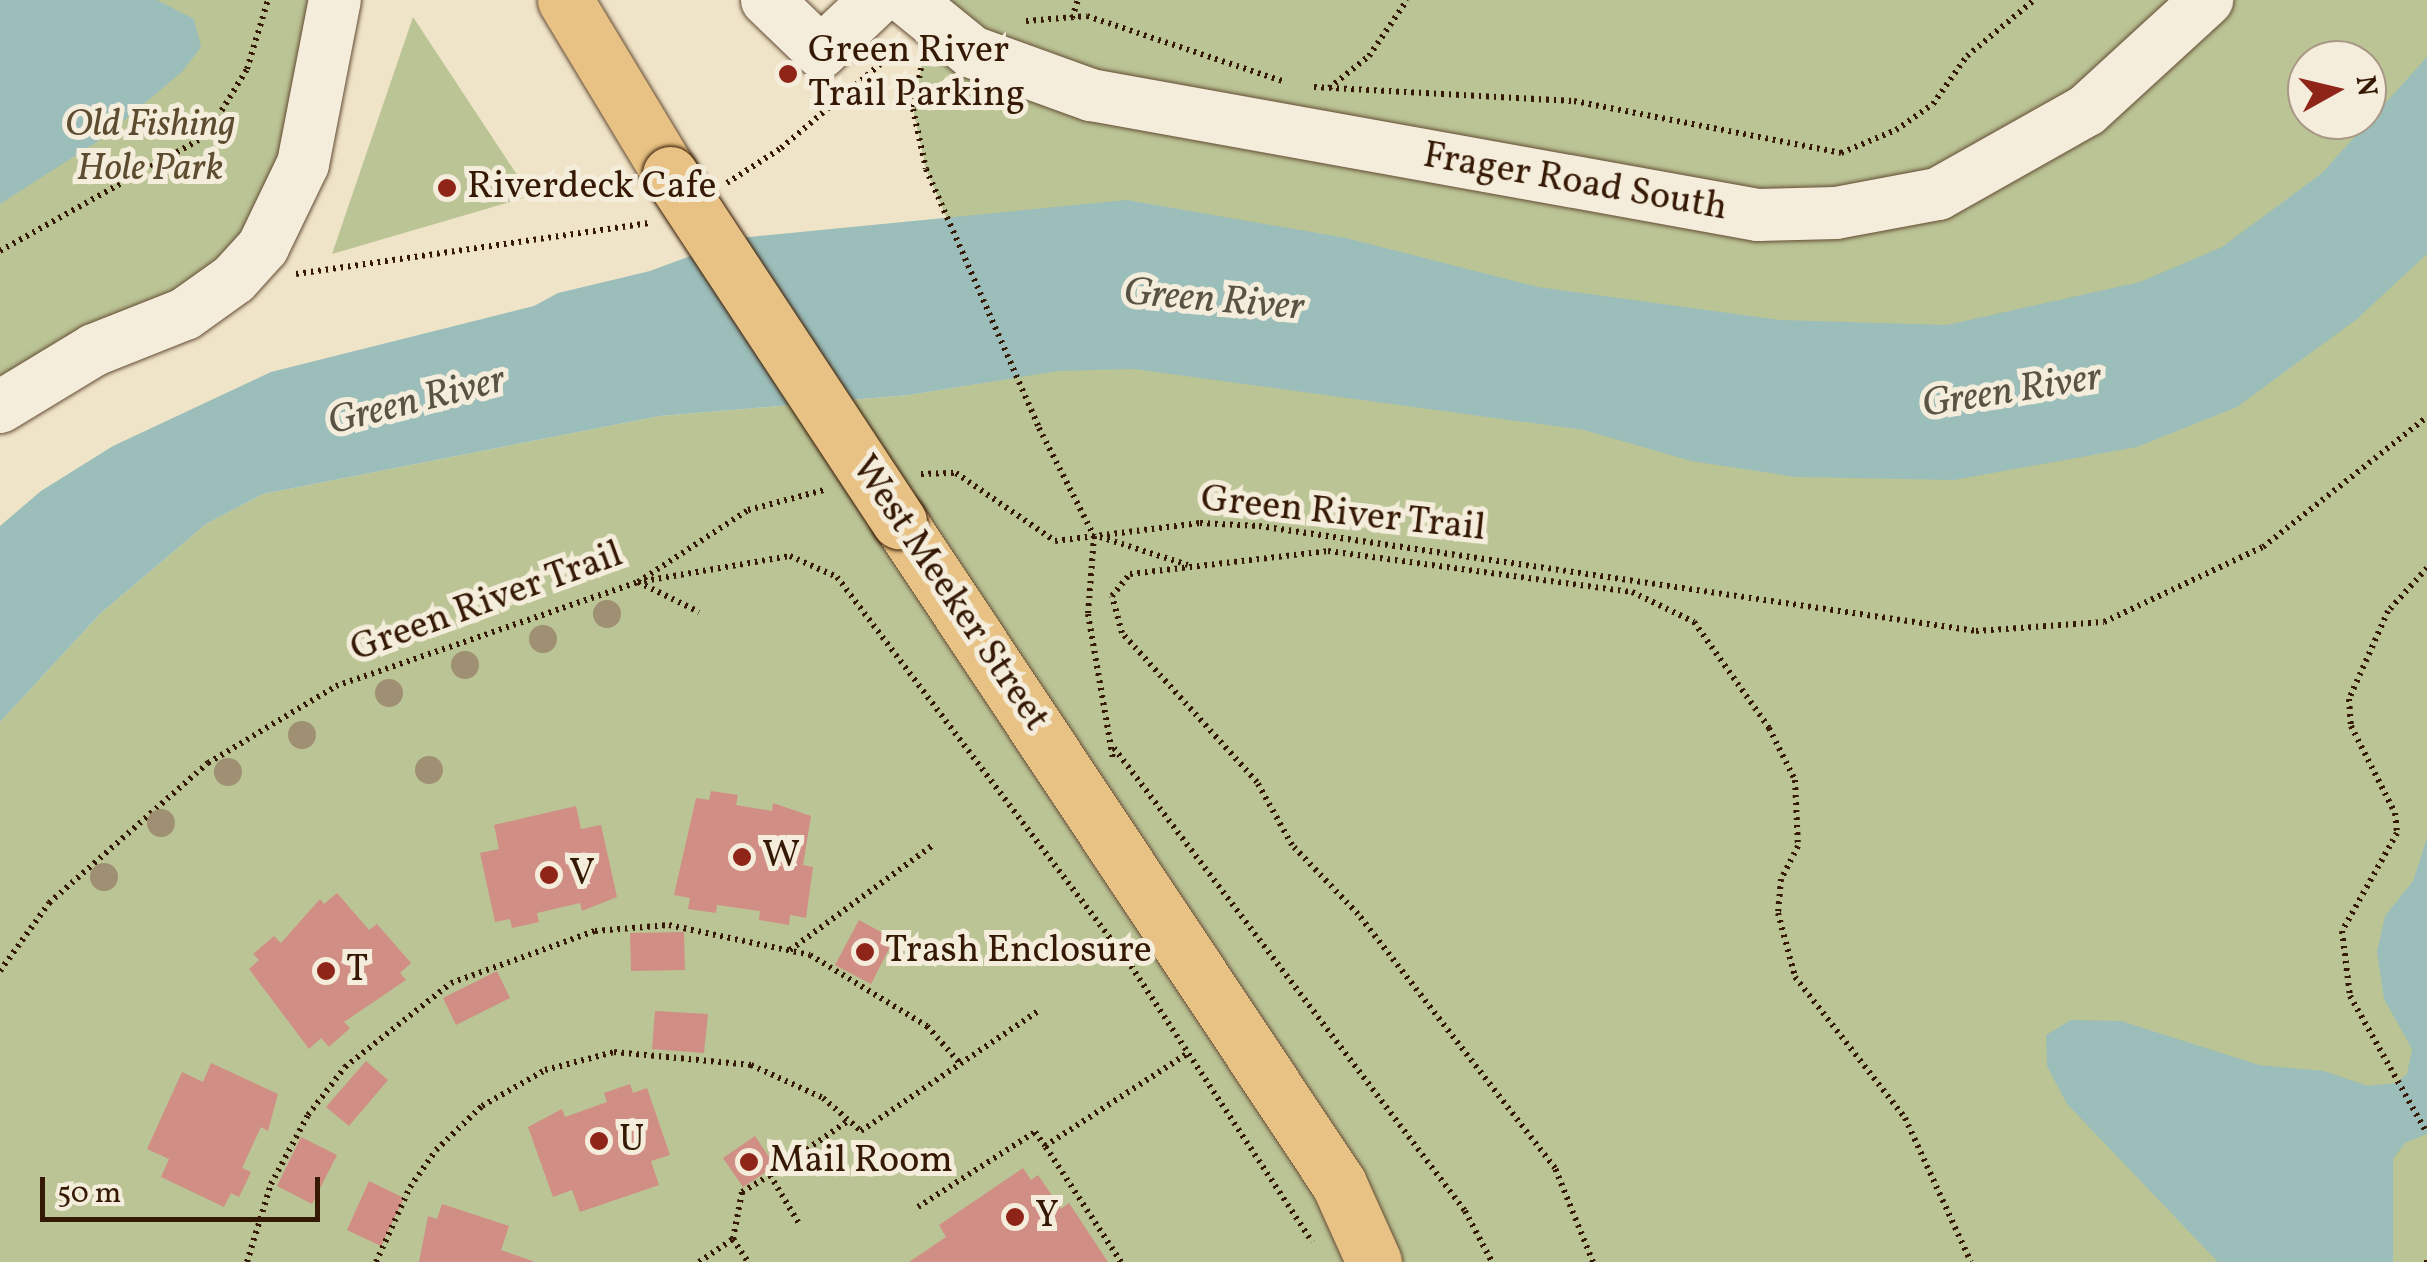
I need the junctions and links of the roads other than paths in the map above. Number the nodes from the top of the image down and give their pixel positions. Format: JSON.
{"nodes":[{"id":1,"x":335,"y":0,"type":"edge"},
{"id":2,"x":565,"y":0,"type":"edge"},
{"id":3,"x":767,"y":0,"type":"edge"},
{"id":4,"x":876,"y":0,"type":"edge"},
{"id":5,"x":2207,"y":0,"type":"edge"},
{"id":6,"x":920,"y":11,"type":"edge"},
{"id":7,"x":0,"y":407,"type":"edge"},
{"id":8,"x":1339,"y":1184,"type":"junction"},
{"id":9,"x":1374,"y":1262,"type":"edge"},
{"id":10,"x":1413,"y":1262,"type":"edge"}],
"edges":[{"from":1,"to":7,"type":"street"},
{"from":2,"to":8,"type":"main road","name":"West Meeker Street","bridge":true},
{"from":3,"to":4,"type":"street"},
{"from":5,"to":6,"type":"street","name":"Frager Road South"},
{"from":8,"to":9,"type":"main road","name":"West Meeker Street"},
{"from":8,"to":10,"type":"main road","name":"West Meeker Street"}]}
